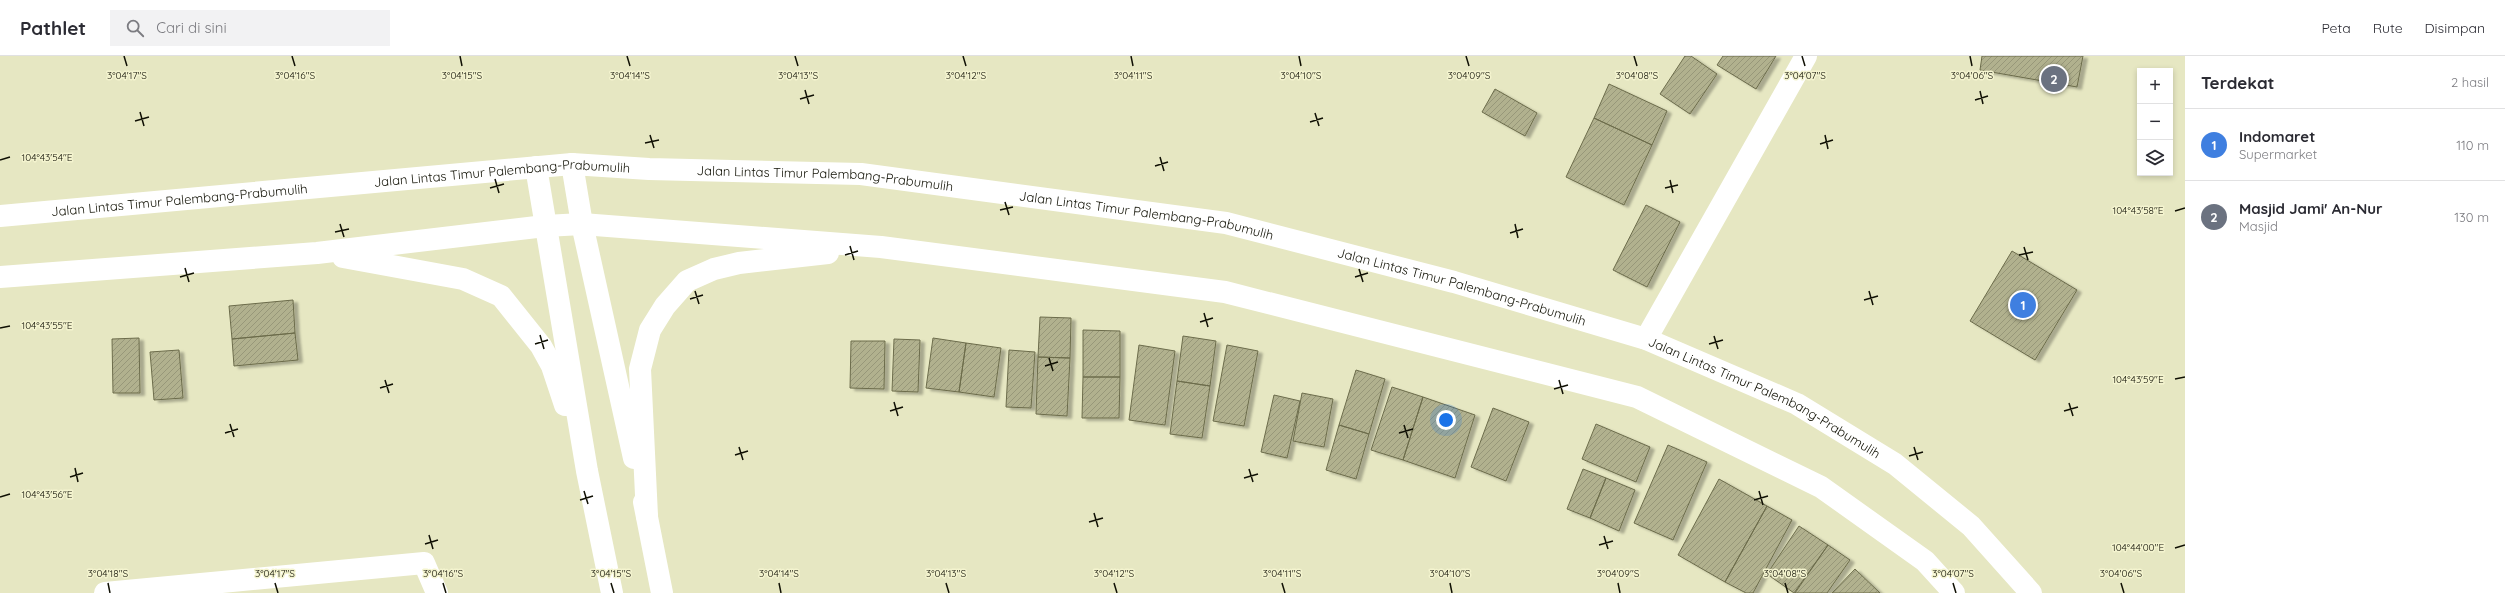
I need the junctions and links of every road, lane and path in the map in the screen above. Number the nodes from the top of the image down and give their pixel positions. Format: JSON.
{"nodes":[{"id":1,"x":1806,"y":56,"type":"edge"},
{"id":2,"x":572,"y":164,"type":"junction"},
{"id":3,"x":536,"y":167,"type":"junction"},
{"id":4,"x":0,"y":216,"type":"edge"},
{"id":5,"x":582,"y":224,"type":"junction"},
{"id":6,"x":545,"y":226,"type":"junction"},
{"id":7,"x":881,"y":247,"type":"junction"},
{"id":8,"x":316,"y":253,"type":"junction"},
{"id":9,"x":0,"y":277,"type":"edge"},
{"id":10,"x":1646,"y":339,"type":"junction"},
{"id":11,"x":587,"y":471,"type":"junction"},
{"id":12,"x":647,"y":516,"type":"junction"},
{"id":13,"x":105,"y":593,"type":"edge"},
{"id":14,"x":437,"y":593,"type":"edge"},
{"id":15,"x":612,"y":593,"type":"edge"},
{"id":16,"x":662,"y":593,"type":"edge"},
{"id":17,"x":1954,"y":593,"type":"edge"},
{"id":18,"x":2031,"y":593,"type":"edge"}],
"edges":[{"from":1,"to":10,"type":"main road"},
{"from":2,"to":3,"type":"main road","name":"Jalan Lintas Timur Palembang-Prabumulih"},
{"from":2,"to":5,"type":"main road"},
{"from":2,"to":10,"type":"main road","name":"Jalan Lintas Timur Palembang-Prabumulih"},
{"from":3,"to":4,"type":"main road","name":"Jalan Lintas Timur Palembang-Prabumulih"},
{"from":3,"to":6,"type":"main road"},
{"from":5,"to":6,"type":"main road"},
{"from":5,"to":7,"type":"main road"},
{"from":5,"to":12,"type":"main road"},
{"from":6,"to":8,"type":"main road"},
{"from":6,"to":11,"type":"main road"},
{"from":7,"to":12,"type":"main road"},
{"from":7,"to":17,"type":"main road"},
{"from":8,"to":9,"type":"main road"},
{"from":8,"to":11,"type":"main road"},
{"from":10,"to":18,"type":"main road","name":"Jalan Lintas Timur Palembang-Prabumulih"},
{"from":11,"to":15,"type":"main road"},
{"from":12,"to":16,"type":"main road"},
{"from":13,"to":14,"type":"main road"}]}
